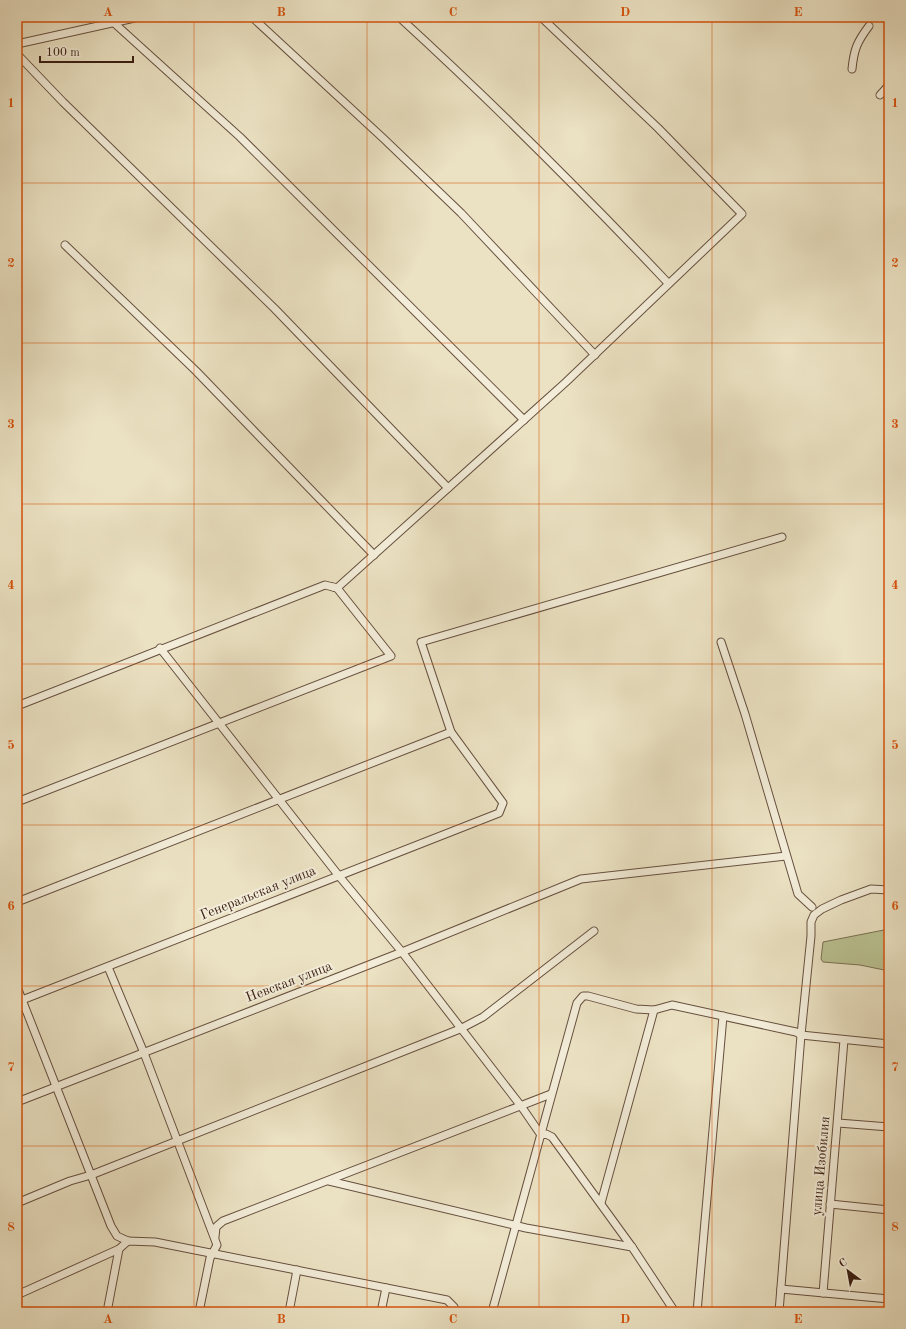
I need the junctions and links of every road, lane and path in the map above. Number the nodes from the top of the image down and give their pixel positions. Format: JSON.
{"nodes":[{"id":1,"x":139,"y":17,"type":"edge"},
{"id":2,"x":252,"y":17,"type":"edge"},
{"id":3,"x":398,"y":17,"type":"edge"},
{"id":4,"x":541,"y":17,"type":"edge"},
{"id":5,"x":113,"y":22,"type":"junction"},
{"id":6,"x":868,"y":26,"type":"dead end"},
{"id":7,"x":17,"y":44,"type":"edge"},
{"id":8,"x":17,"y":54,"type":"edge"},
{"id":9,"x":852,"y":69,"type":"dead end"},
{"id":10,"x":889,"y":85,"type":"edge"},
{"id":11,"x":880,"y":95,"type":"dead end"},
{"id":12,"x":65,"y":245,"type":"dead end"},
{"id":13,"x":668,"y":283,"type":"junction"},
{"id":14,"x":595,"y":355,"type":"junction"},
{"id":15,"x":524,"y":420,"type":"junction"},
{"id":16,"x":448,"y":488,"type":"junction"},
{"id":17,"x":782,"y":537,"type":"dead end"},
{"id":18,"x":374,"y":555,"type":"junction"},
{"id":19,"x":337,"y":588,"type":"junction"},
{"id":20,"x":721,"y":642,"type":"dead end"},
{"id":21,"x":160,"y":648,"type":"junction"},
{"id":22,"x":17,"y":706,"type":"edge"},
{"id":23,"x":220,"y":723,"type":"junction"},
{"id":24,"x":451,"y":732,"type":"junction"},
{"id":25,"x":279,"y":798,"type":"junction"},
{"id":26,"x":17,"y":802,"type":"edge"},
{"id":27,"x":786,"y":856,"type":"junction"},
{"id":28,"x":339,"y":876,"type":"junction"},
{"id":29,"x":889,"y":890,"type":"edge"},
{"id":30,"x":17,"y":902,"type":"edge"},
{"id":31,"x":812,"y":907,"type":"dead end"},
{"id":32,"x":594,"y":931,"type":"dead end"},
{"id":33,"x":402,"y":952,"type":"junction"},
{"id":34,"x":108,"y":967,"type":"junction"},
{"id":35,"x":17,"y":987,"type":"edge"},
{"id":36,"x":20,"y":1001,"type":"edge"},
{"id":37,"x":654,"y":1010,"type":"junction"},
{"id":38,"x":723,"y":1016,"type":"junction"},
{"id":39,"x":460,"y":1028,"type":"junction"},
{"id":40,"x":801,"y":1035,"type":"junction"},
{"id":41,"x":844,"y":1040,"type":"junction"},
{"id":42,"x":889,"y":1044,"type":"edge"},
{"id":43,"x":144,"y":1053,"type":"junction"},
{"id":44,"x":56,"y":1086,"type":"junction"},
{"id":45,"x":551,"y":1094,"type":"junction"},
{"id":46,"x":17,"y":1102,"type":"edge"},
{"id":47,"x":521,"y":1106,"type":"junction"},
{"id":48,"x":838,"y":1123,"type":"junction"},
{"id":49,"x":889,"y":1127,"type":"edge"},
{"id":50,"x":541,"y":1135,"type":"junction"},
{"id":51,"x":178,"y":1140,"type":"junction"},
{"id":52,"x":91,"y":1175,"type":"junction"},
{"id":53,"x":329,"y":1181,"type":"junction"},
{"id":54,"x":17,"y":1203,"type":"edge"},
{"id":55,"x":601,"y":1204,"type":"junction"},
{"id":56,"x":830,"y":1204,"type":"junction"},
{"id":57,"x":889,"y":1210,"type":"edge"},
{"id":58,"x":516,"y":1224,"type":"junction"},
{"id":59,"x":215,"y":1237,"type":"junction"},
{"id":60,"x":128,"y":1241,"type":"junction"},
{"id":61,"x":632,"y":1247,"type":"junction"},
{"id":62,"x":119,"y":1248,"type":"junction"},
{"id":63,"x":215,"y":1252,"type":"junction"},
{"id":64,"x":297,"y":1270,"type":"junction"},
{"id":65,"x":386,"y":1288,"type":"junction"},
{"id":66,"x":781,"y":1289,"type":"junction"},
{"id":67,"x":823,"y":1293,"type":"junction"},
{"id":68,"x":17,"y":1295,"type":"edge"},
{"id":69,"x":889,"y":1299,"type":"edge"},
{"id":70,"x":107,"y":1312,"type":"edge"},
{"id":71,"x":199,"y":1312,"type":"edge"},
{"id":72,"x":289,"y":1312,"type":"edge"},
{"id":73,"x":381,"y":1312,"type":"edge"},
{"id":74,"x":456,"y":1312,"type":"edge"},
{"id":75,"x":492,"y":1312,"type":"edge"},
{"id":76,"x":675,"y":1312,"type":"edge"},
{"id":77,"x":697,"y":1312,"type":"edge"},
{"id":78,"x":779,"y":1312,"type":"edge"}],
"edges":[{"from":1,"to":5,"type":"street"},
{"from":2,"to":14,"type":"street"},
{"from":3,"to":13,"type":"street"},
{"from":4,"to":13,"type":"street"},
{"from":5,"to":7,"type":"street"},
{"from":5,"to":15,"type":"street"},
{"from":6,"to":9,"type":"street"},
{"from":8,"to":16,"type":"street"},
{"from":10,"to":11,"type":"street"},
{"from":12,"to":18,"type":"street"},
{"from":13,"to":14,"type":"street"},
{"from":14,"to":15,"type":"street"},
{"from":15,"to":16,"type":"street"},
{"from":16,"to":18,"type":"street"},
{"from":17,"to":24,"type":"street"},
{"from":18,"to":19,"type":"street"},
{"from":19,"to":21,"type":"street"},
{"from":19,"to":23,"type":"street"},
{"from":20,"to":27,"type":"street"},
{"from":21,"to":22,"type":"street"},
{"from":21,"to":23,"type":"street"},
{"from":23,"to":25,"type":"street"},
{"from":23,"to":26,"type":"street"},
{"from":24,"to":25,"type":"street"},
{"from":24,"to":28,"type":"street","name":"Генеральская улица"},
{"from":25,"to":28,"type":"street"},
{"from":25,"to":30,"type":"street"},
{"from":27,"to":31,"type":"street"},
{"from":27,"to":33,"type":"street","name":"Невская улица"},
{"from":28,"to":33,"type":"street"},
{"from":28,"to":34,"type":"street","name":"Генеральская улица"},
{"from":29,"to":40,"type":"street"},
{"from":32,"to":39,"type":"street"},
{"from":33,"to":39,"type":"street"},
{"from":33,"to":43,"type":"street","name":"Невская улица"},
{"from":34,"to":36,"type":"street","name":"Генеральская улица"},
{"from":34,"to":43,"type":"street"},
{"from":35,"to":36,"type":"street"},
{"from":36,"to":44,"type":"street"},
{"from":37,"to":38,"type":"street"},
{"from":37,"to":45,"type":"street"},
{"from":37,"to":55,"type":"street"},
{"from":38,"to":40,"type":"street"},
{"from":38,"to":77,"type":"street"},
{"from":39,"to":47,"type":"street"},
{"from":39,"to":51,"type":"street"},
{"from":40,"to":41,"type":"street"},
{"from":40,"to":66,"type":"street"},
{"from":41,"to":42,"type":"street"},
{"from":41,"to":48,"type":"street","name":"улица Изобилия"},
{"from":43,"to":44,"type":"street","name":"Невская улица"},
{"from":43,"to":51,"type":"street"},
{"from":44,"to":46,"type":"street","name":"Невская улица"},
{"from":44,"to":52,"type":"street"},
{"from":45,"to":47,"type":"street"},
{"from":45,"to":50,"type":"street"},
{"from":47,"to":50,"type":"street"},
{"from":47,"to":53,"type":"street"},
{"from":48,"to":49,"type":"street"},
{"from":48,"to":56,"type":"street","name":"улица Изобилия"},
{"from":50,"to":55,"type":"street"},
{"from":50,"to":58,"type":"street"},
{"from":51,"to":52,"type":"street"},
{"from":51,"to":59,"type":"street"},
{"from":52,"to":54,"type":"street"},
{"from":52,"to":60,"type":"street"},
{"from":53,"to":58,"type":"street"},
{"from":53,"to":59,"type":"street"},
{"from":55,"to":61,"type":"street"},
{"from":56,"to":57,"type":"street"},
{"from":56,"to":67,"type":"street","name":"улица Изобилия"},
{"from":58,"to":61,"type":"street"},
{"from":58,"to":75,"type":"street"},
{"from":59,"to":63,"type":"street"},
{"from":60,"to":62,"type":"street"},
{"from":60,"to":63,"type":"street"},
{"from":61,"to":76,"type":"street"},
{"from":62,"to":68,"type":"street"},
{"from":62,"to":70,"type":"street"},
{"from":63,"to":64,"type":"street"},
{"from":63,"to":71,"type":"street"},
{"from":64,"to":65,"type":"street"},
{"from":64,"to":72,"type":"street"},
{"from":65,"to":73,"type":"street"},
{"from":65,"to":74,"type":"street"},
{"from":66,"to":67,"type":"street"},
{"from":66,"to":78,"type":"street"},
{"from":67,"to":69,"type":"street"}]}
